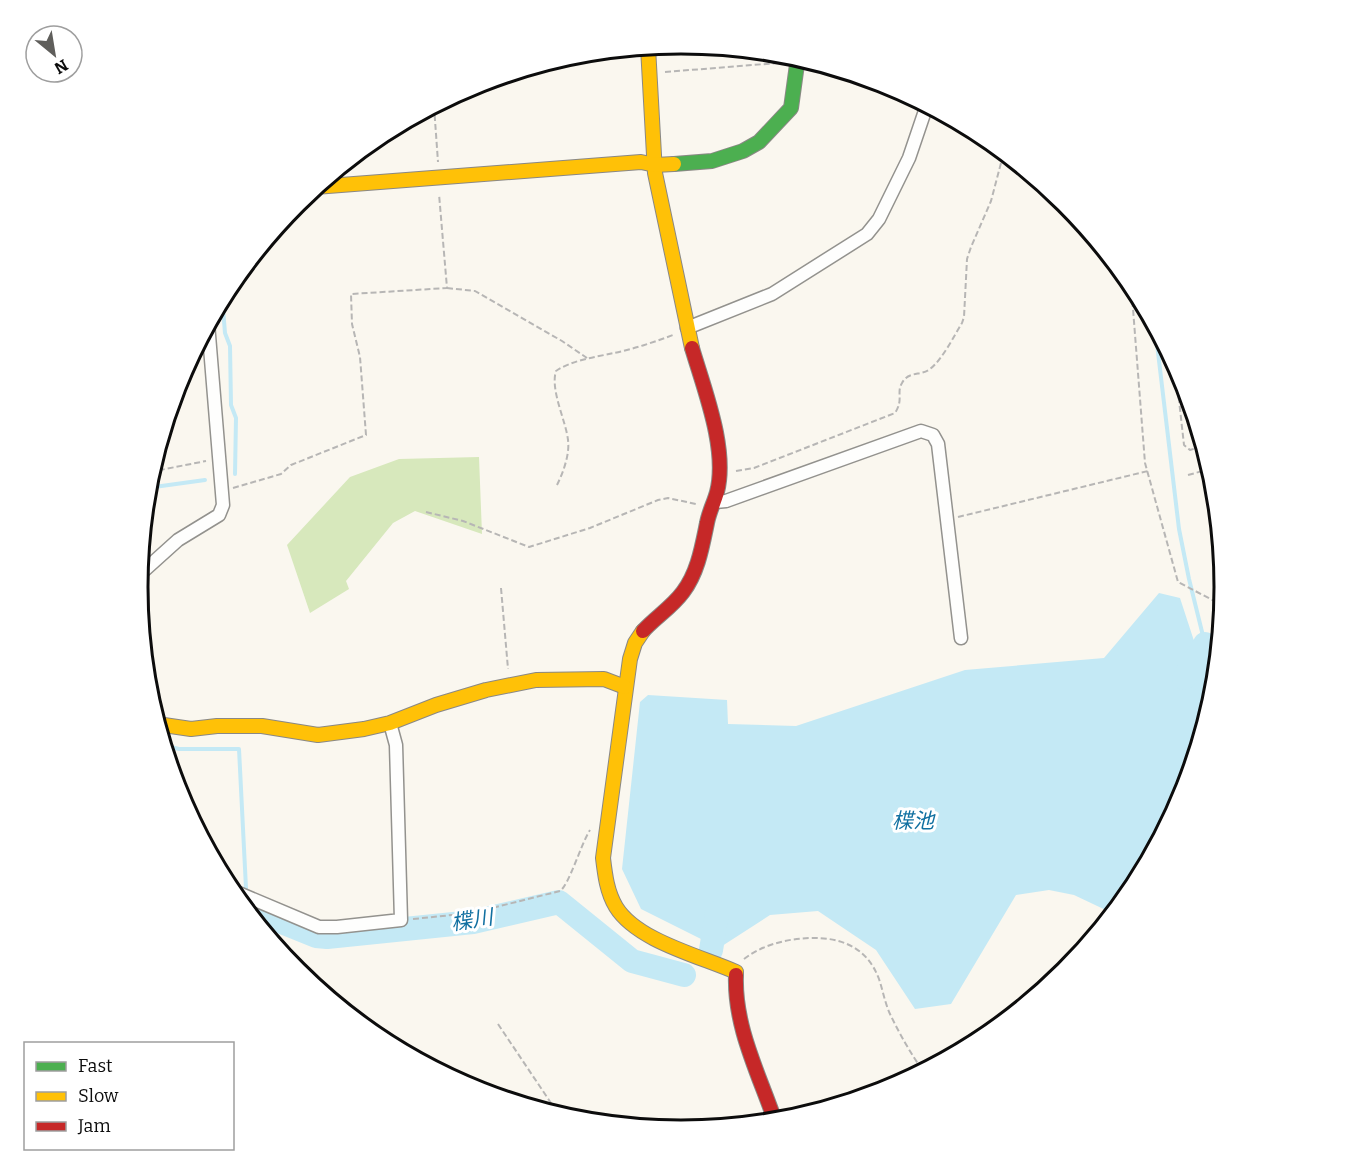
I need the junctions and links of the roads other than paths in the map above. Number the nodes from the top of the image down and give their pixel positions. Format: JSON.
{"nodes":[{"id":1,"x":649,"y":55,"type":"edge"},
{"id":2,"x":797,"y":67,"type":"edge"},
{"id":3,"x":924,"y":113,"type":"edge"},
{"id":4,"x":655,"y":165,"type":"junction"},
{"id":5,"x":329,"y":186,"type":"edge"},
{"id":6,"x":687,"y":328,"type":"junction"},
{"id":7,"x":205,"y":346,"type":"edge"},
{"id":8,"x":713,"y":505,"type":"junction"},
{"id":9,"x":149,"y":566,"type":"edge"},
{"id":10,"x":961,"y":638,"type":"dead end"},
{"id":11,"x":626,"y":687,"type":"junction"},
{"id":12,"x":390,"y":723,"type":"junction"},
{"id":13,"x":166,"y":725,"type":"edge"},
{"id":14,"x":248,"y":897,"type":"edge"},
{"id":15,"x":772,"y":1112,"type":"edge"}],
"edges":[{"from":1,"to":4,"type":"street"},
{"from":2,"to":4,"type":"street"},
{"from":3,"to":6,"type":"street"},
{"from":4,"to":5,"type":"street"},
{"from":4,"to":6,"type":"street"},
{"from":6,"to":8,"type":"street"},
{"from":7,"to":9,"type":"street"},
{"from":8,"to":10,"type":"street"},
{"from":8,"to":11,"type":"street"},
{"from":11,"to":12,"type":"street"},
{"from":11,"to":15,"type":"street"},
{"from":12,"to":13,"type":"street"},
{"from":12,"to":14,"type":"street"}]}
